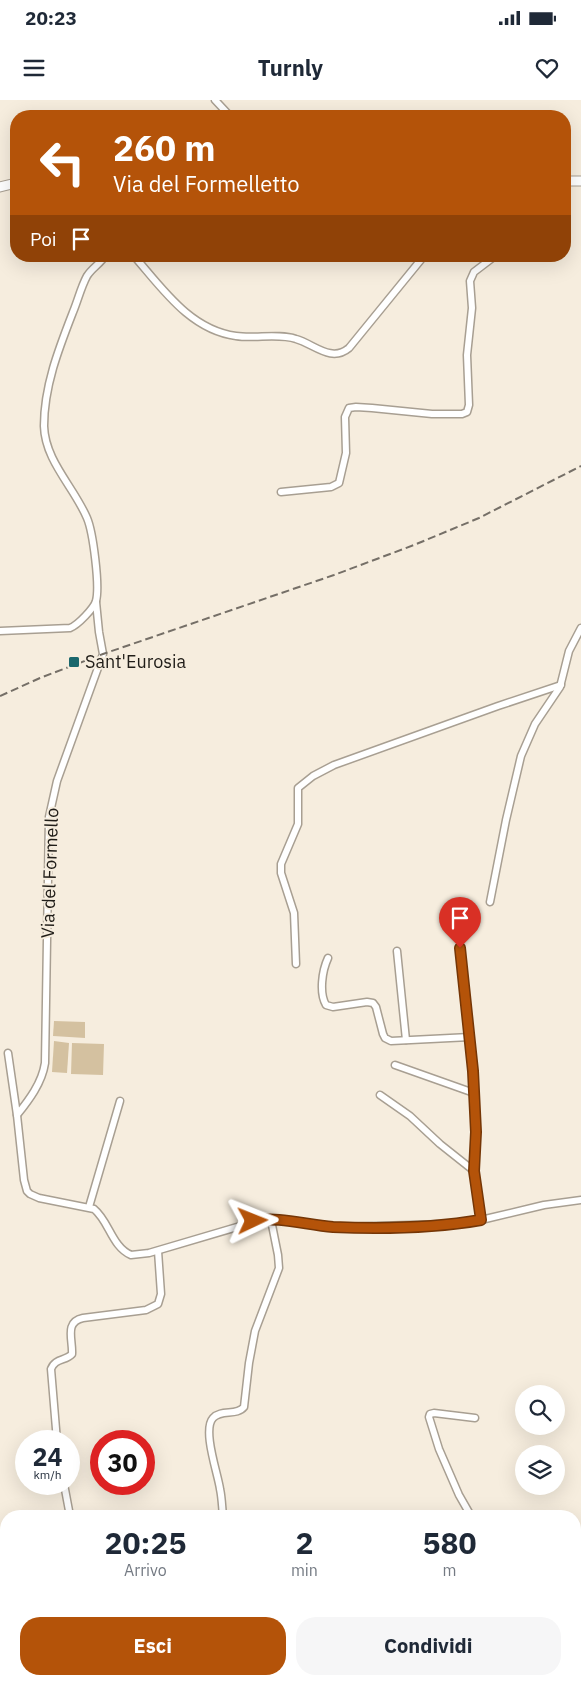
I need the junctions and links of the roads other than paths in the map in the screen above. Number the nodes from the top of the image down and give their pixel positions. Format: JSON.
{"nodes":[{"id":1,"x":215,"y":100,"type":"edge"},
{"id":2,"x":224,"y":110,"type":"edge"},
{"id":3,"x":99,"y":262,"type":"edge"},
{"id":4,"x":139,"y":262,"type":"edge"},
{"id":5,"x":419,"y":262,"type":"edge"},
{"id":6,"x":487,"y":262,"type":"edge"},
{"id":7,"x":281,"y":492,"type":"dead end"},
{"id":8,"x":96,"y":602,"type":"junction"},
{"id":9,"x":581,"y":628,"type":"edge"},
{"id":10,"x":0,"y":631,"type":"edge"},
{"id":11,"x":561,"y":685,"type":"junction"},
{"id":12,"x":490,"y":902,"type":"dead end"},
{"id":13,"x":460,"y":948,"type":"dead end"},
{"id":14,"x":397,"y":951,"type":"dead end"},
{"id":15,"x":328,"y":958,"type":"dead end"},
{"id":16,"x":296,"y":964,"type":"dead end"},
{"id":17,"x":470,"y":1037,"type":"junction"},
{"id":18,"x":406,"y":1040,"type":"junction"},
{"id":19,"x":8,"y":1053,"type":"dead end"},
{"id":20,"x":395,"y":1066,"type":"dead end"},
{"id":21,"x":474,"y":1093,"type":"junction"},
{"id":22,"x":380,"y":1095,"type":"dead end"},
{"id":23,"x":120,"y":1101,"type":"dead end"},
{"id":24,"x":17,"y":1116,"type":"junction"},
{"id":25,"x":474,"y":1171,"type":"junction"},
{"id":26,"x":581,"y":1200,"type":"edge"},
{"id":27,"x":89,"y":1207,"type":"junction"},
{"id":28,"x":271,"y":1220,"type":"junction"},
{"id":29,"x":481,"y":1220,"type":"junction"},
{"id":30,"x":158,"y":1250,"type":"junction"},
{"id":31,"x":475,"y":1418,"type":"dead end"},
{"id":32,"x":56,"y":1430,"type":"edge"},
{"id":33,"x":66,"y":1495,"type":"edge"},
{"id":34,"x":69,"y":1510,"type":"edge"},
{"id":35,"x":222,"y":1510,"type":"edge"},
{"id":36,"x":468,"y":1510,"type":"edge"}],
"edges":[{"from":1,"to":2,"type":"street"},
{"from":3,"to":8,"type":"street","name":"Via del Formello"},
{"from":4,"to":5,"type":"street"},
{"from":6,"to":7,"type":"street"},
{"from":8,"to":10,"type":"street"},
{"from":8,"to":24,"type":"street","name":"Via del Formello"},
{"from":9,"to":11,"type":"street"},
{"from":11,"to":12,"type":"street"},
{"from":11,"to":16,"type":"street"},
{"from":13,"to":17,"type":"street"},
{"from":14,"to":18,"type":"street"},
{"from":15,"to":18,"type":"street"},
{"from":17,"to":18,"type":"street"},
{"from":17,"to":21,"type":"street"},
{"from":19,"to":24,"type":"street"},
{"from":20,"to":21,"type":"street"},
{"from":21,"to":25,"type":"street"},
{"from":22,"to":25,"type":"street"},
{"from":23,"to":27,"type":"street"},
{"from":24,"to":27,"type":"street"},
{"from":25,"to":29,"type":"street"},
{"from":26,"to":29,"type":"street"},
{"from":27,"to":30,"type":"street"},
{"from":28,"to":29,"type":"street"},
{"from":28,"to":30,"type":"street"},
{"from":28,"to":35,"type":"street"},
{"from":30,"to":32,"type":"street"},
{"from":31,"to":36,"type":"street"},
{"from":33,"to":34,"type":"street"}]}
